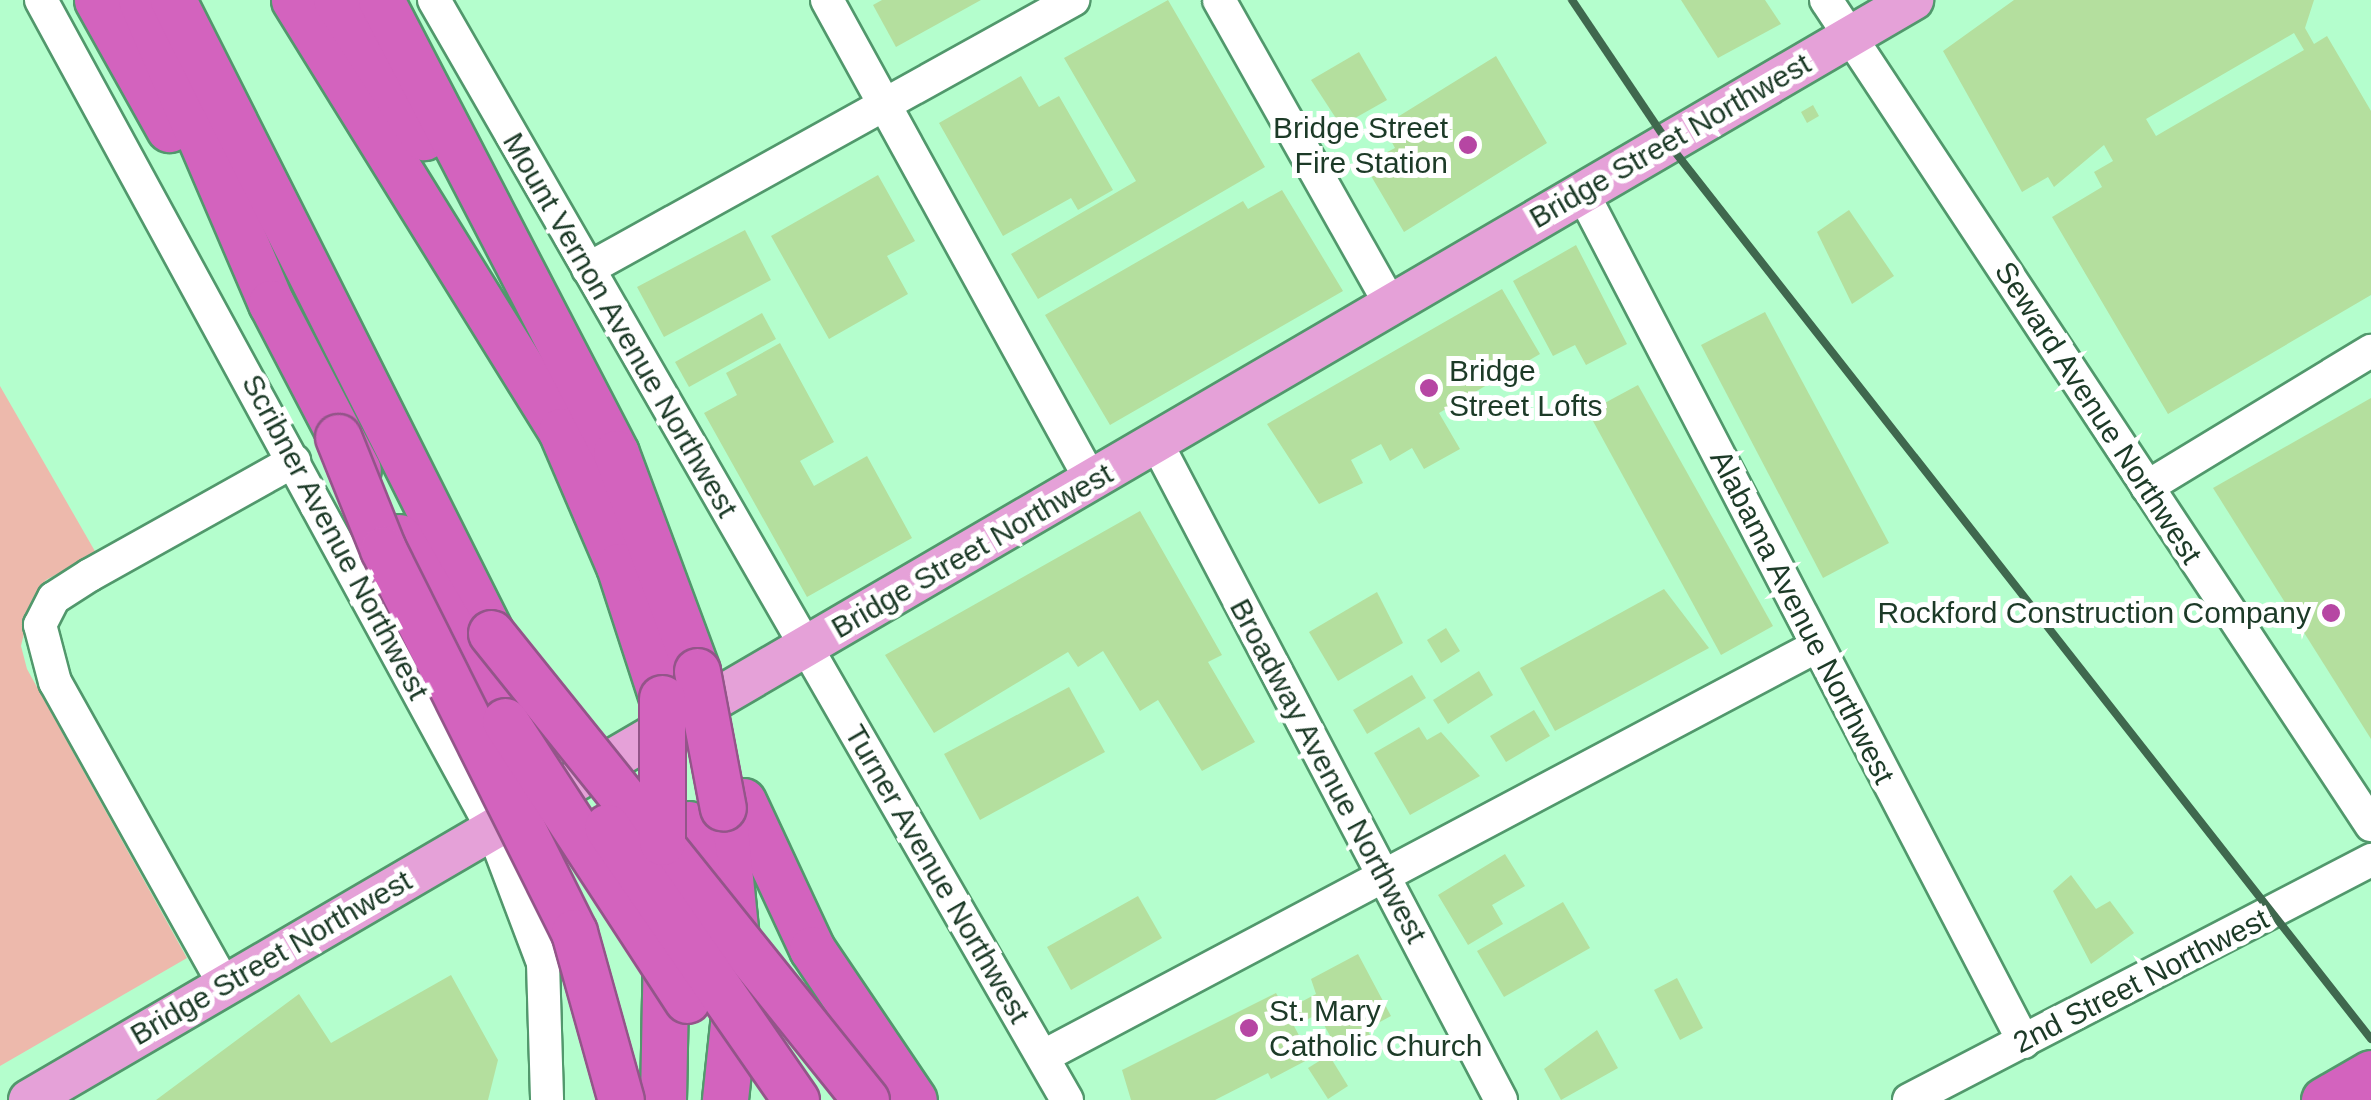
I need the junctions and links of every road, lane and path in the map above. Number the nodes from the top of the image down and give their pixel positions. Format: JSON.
{"nodes":[{"id":1,"x":41,"y":0,"type":"edge"},
{"id":2,"x":97,"y":0,"type":"edge"},
{"id":3,"x":140,"y":0,"type":"edge"},
{"id":4,"x":172,"y":0,"type":"edge"},
{"id":5,"x":294,"y":0,"type":"edge"},
{"id":6,"x":336,"y":0,"type":"edge"},
{"id":7,"x":381,"y":0,"type":"edge"},
{"id":8,"x":434,"y":0,"type":"edge"},
{"id":9,"x":827,"y":0,"type":"edge"},
{"id":10,"x":1073,"y":0,"type":"edge"},
{"id":11,"x":1219,"y":0,"type":"edge"},
{"id":12,"x":1826,"y":0,"type":"edge"},
{"id":13,"x":1914,"y":0,"type":"edge"},
{"id":14,"x":1850,"y":38,"type":"junction"},
{"id":15,"x":886,"y":105,"type":"junction"},
{"id":16,"x":1582,"y":192,"type":"junction"},
{"id":17,"x":588,"y":269,"type":"junction"},
{"id":18,"x":1390,"y":302,"type":"junction"},
{"id":19,"x":271,"y":303,"type":"junction"},
{"id":20,"x":552,"y":331,"type":"junction"},
{"id":21,"x":2371,"y":351,"type":"edge"},
{"id":22,"x":338,"y":437,"type":"junction"},
{"id":23,"x":1156,"y":442,"type":"junction"},
{"id":24,"x":294,"y":461,"type":"junction"},
{"id":25,"x":1091,"y":480,"type":"junction"},
{"id":26,"x":2147,"y":487,"type":"junction"},
{"id":27,"x":660,"y":622,"type":"junction"},
{"id":28,"x":491,"y":632,"type":"junction"},
{"id":29,"x":1817,"y":646,"type":"junction"},
{"id":30,"x":806,"y":649,"type":"junction"},
{"id":31,"x":679,"y":685,"type":"junction"},
{"id":32,"x":704,"y":819,"type":"junction"},
{"id":33,"x":2371,"y":825,"type":"edge"},
{"id":34,"x":492,"y":828,"type":"junction"},
{"id":35,"x":2371,"y":860,"type":"edge"},
{"id":36,"x":1383,"y":873,"type":"junction"},
{"id":37,"x":225,"y":986,"type":"junction"},
{"id":38,"x":2024,"y":1042,"type":"junction"},
{"id":39,"x":1044,"y":1056,"type":"junction"},
{"id":40,"x":2371,"y":1072,"type":"edge"},
{"id":41,"x":29,"y":1100,"type":"edge"},
{"id":42,"x":547,"y":1100,"type":"edge"},
{"id":43,"x":621,"y":1100,"type":"edge"},
{"id":44,"x":663,"y":1100,"type":"edge"},
{"id":45,"x":714,"y":1100,"type":"edge"},
{"id":46,"x":725,"y":1100,"type":"edge"},
{"id":47,"x":786,"y":1100,"type":"edge"},
{"id":48,"x":796,"y":1100,"type":"edge"},
{"id":49,"x":866,"y":1100,"type":"edge"},
{"id":50,"x":914,"y":1100,"type":"edge"},
{"id":51,"x":1067,"y":1100,"type":"edge"},
{"id":52,"x":1501,"y":1100,"type":"edge"},
{"id":53,"x":1910,"y":1100,"type":"edge"},
{"id":54,"x":2324,"y":1100,"type":"edge"}],
"edges":[{"from":1,"to":24,"type":"street","name":"Scribner Avenue Northwest"},
{"from":2,"to":19,"type":"highway"},
{"from":3,"to":19,"type":"highway"},
{"from":4,"to":28,"type":"highway"},
{"from":5,"to":27,"type":"highway"},
{"from":6,"to":20,"type":"highway"},
{"from":7,"to":20,"type":"highway"},
{"from":8,"to":17,"type":"street","name":"Mount Vernon Avenue Northwest"},
{"from":9,"to":15,"type":"street"},
{"from":10,"to":15,"type":"street"},
{"from":11,"to":18,"type":"street"},
{"from":12,"to":14,"type":"street","name":"Seward Avenue Northwest"},
{"from":13,"to":14,"type":"main road","name":"Bridge Street Northwest"},
{"from":14,"to":16,"type":"main road","name":"Bridge Street Northwest"},
{"from":14,"to":26,"type":"street","name":"Seward Avenue Northwest"},
{"from":15,"to":17,"type":"street"},
{"from":15,"to":25,"type":"street"},
{"from":16,"to":18,"type":"main road","name":"Bridge Street Northwest"},
{"from":16,"to":29,"type":"street","name":"Alabama Avenue Northwest"},
{"from":17,"to":30,"type":"street","name":"Mount Vernon Avenue Northwest"},
{"from":18,"to":23,"type":"main road","name":"Bridge Street Northwest"},
{"from":19,"to":22,"type":"highway"},
{"from":20,"to":27,"type":"highway"},
{"from":21,"to":26,"type":"street"},
{"from":22,"to":43,"type":"highway","bridge":true},
{"from":22,"to":47,"type":"highway","bridge":true},
{"from":23,"to":25,"type":"main road","name":"Bridge Street Northwest"},
{"from":23,"to":36,"type":"street","name":"Broadway Avenue Northwest"},
{"from":24,"to":34,"type":"street","name":"Scribner Avenue Northwest"},
{"from":24,"to":37,"type":"street"},
{"from":25,"to":30,"type":"main road","name":"Bridge Street Northwest"},
{"from":26,"to":33,"type":"street","name":"Seward Avenue Northwest"},
{"from":27,"to":31,"type":"highway"},
{"from":28,"to":48,"type":"highway","bridge":true},
{"from":28,"to":49,"type":"highway","bridge":true},
{"from":29,"to":36,"type":"street"},
{"from":29,"to":38,"type":"street","name":"Alabama Avenue Northwest"},
{"from":30,"to":34,"type":"main road","name":"Bridge Street Northwest"},
{"from":30,"to":39,"type":"street","name":"Turner Avenue Northwest"},
{"from":31,"to":32,"type":"highway","bridge":true},
{"from":31,"to":32,"type":"highway","bridge":true},
{"from":32,"to":44,"type":"highway"},
{"from":32,"to":45,"type":"highway"},
{"from":32,"to":46,"type":"highway"},
{"from":32,"to":50,"type":"highway"},
{"from":34,"to":37,"type":"main road","name":"Bridge Street Northwest"},
{"from":34,"to":42,"type":"street","name":"Scribner Avenue Northwest"},
{"from":35,"to":38,"type":"street","name":"2nd Street Northwest"},
{"from":36,"to":39,"type":"street"},
{"from":36,"to":52,"type":"street","name":"Broadway Avenue Northwest"},
{"from":37,"to":41,"type":"main road","name":"Bridge Street Northwest"},
{"from":38,"to":53,"type":"street","name":"2nd Street Northwest"},
{"from":39,"to":51,"type":"street","name":"Turner Avenue Northwest"},
{"from":40,"to":54,"type":"highway"}]}
